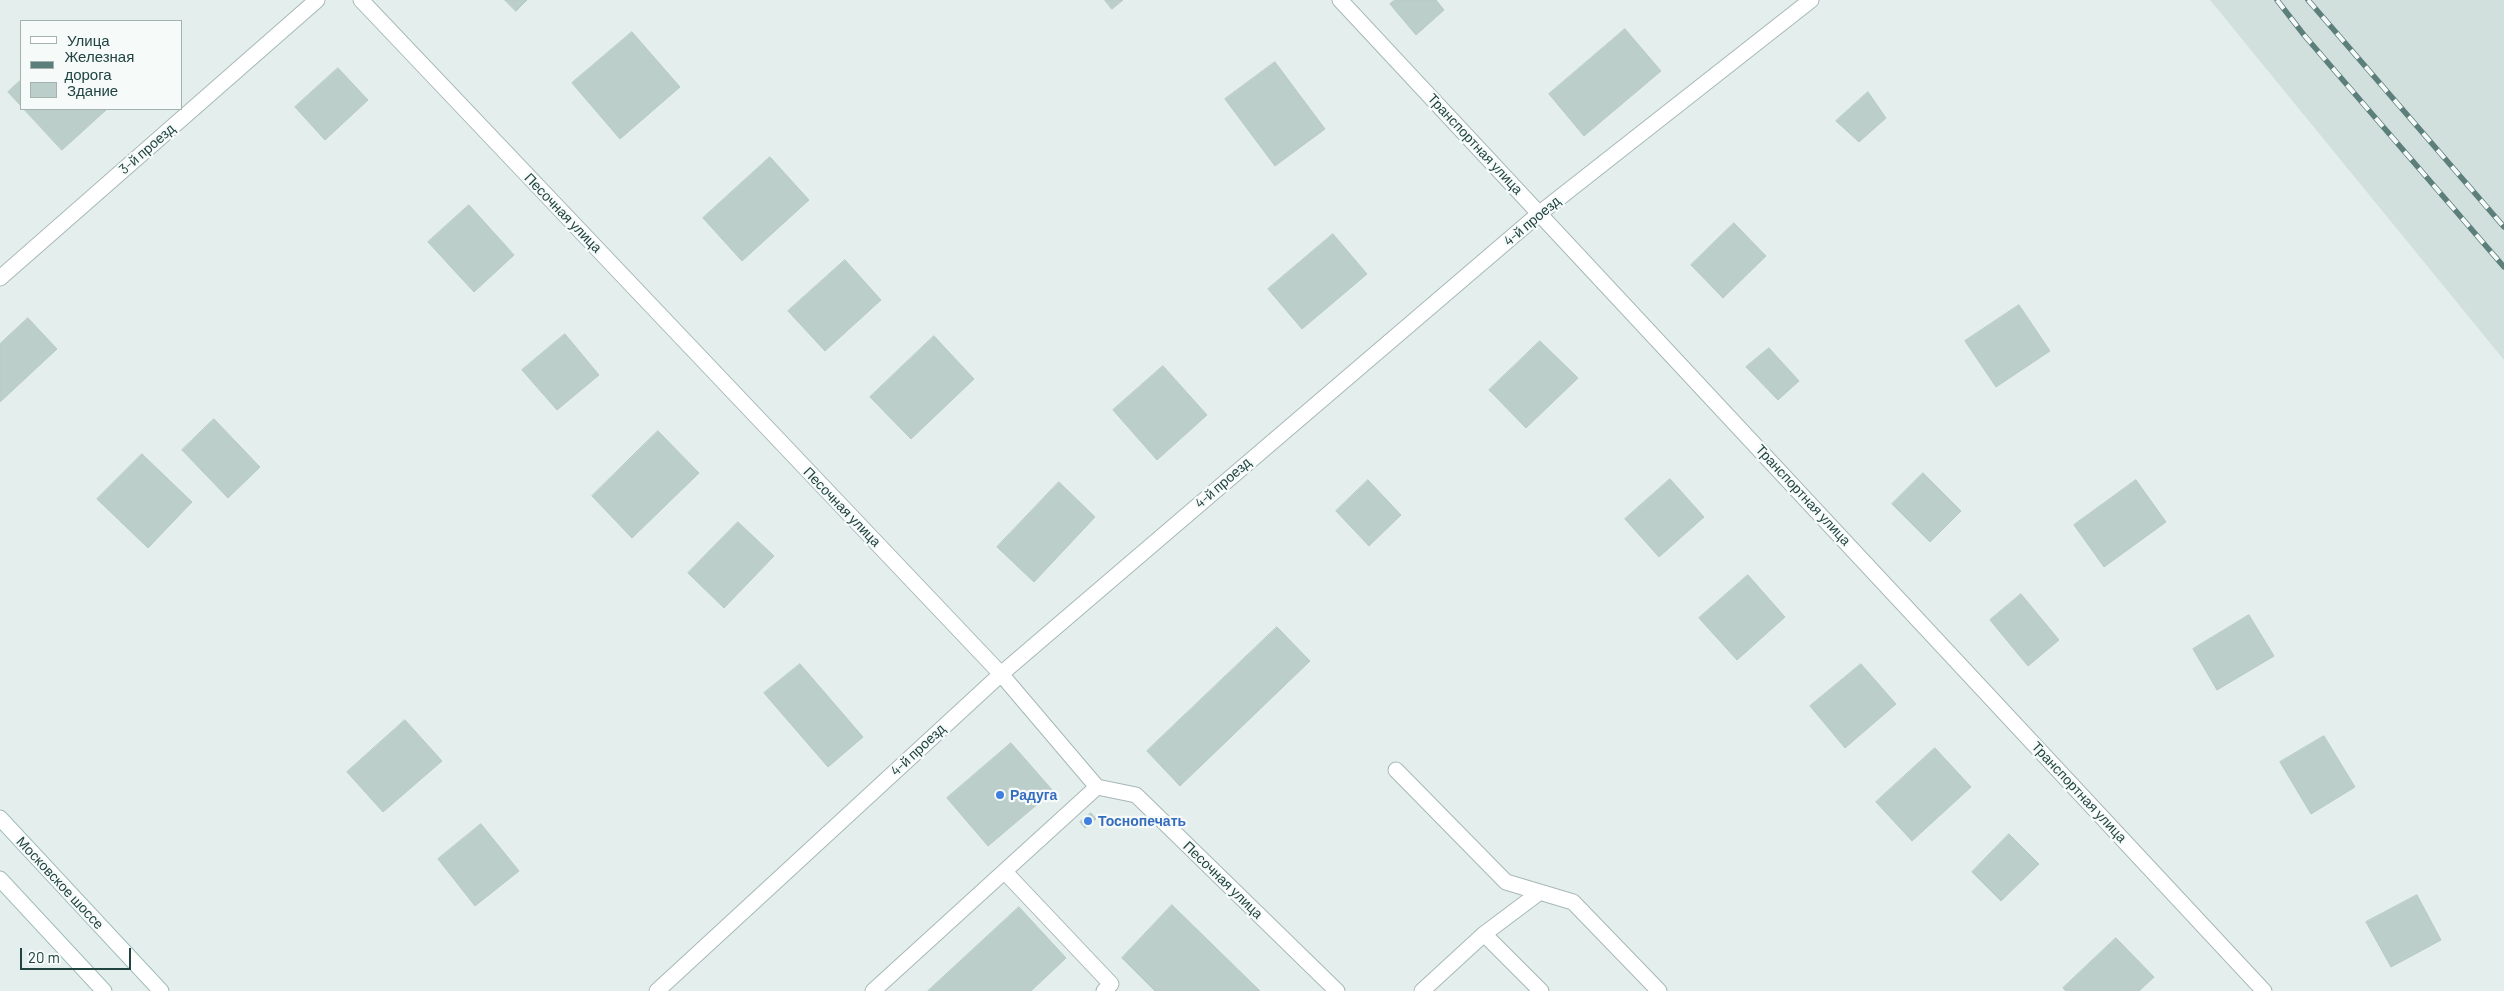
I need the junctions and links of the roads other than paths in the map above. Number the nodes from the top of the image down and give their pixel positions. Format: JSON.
{"nodes":[{"id":1,"x":318,"y":0,"type":"edge"},
{"id":2,"x":361,"y":0,"type":"edge"},
{"id":3,"x":1340,"y":0,"type":"edge"},
{"id":4,"x":1810,"y":0,"type":"edge"},
{"id":5,"x":1540,"y":213,"type":"junction"},
{"id":6,"x":0,"y":278,"type":"edge"},
{"id":7,"x":1001,"y":674,"type":"junction"},
{"id":8,"x":1396,"y":770,"type":"dead end"},
{"id":9,"x":1097,"y":787,"type":"junction"},
{"id":10,"x":0,"y":818,"type":"edge"},
{"id":11,"x":1004,"y":872,"type":"junction"},
{"id":12,"x":0,"y":879,"type":"edge"},
{"id":13,"x":1540,"y":892,"type":"junction"},
{"id":14,"x":1484,"y":934,"type":"junction"},
{"id":15,"x":104,"y":991,"type":"edge"},
{"id":16,"x":161,"y":991,"type":"edge"},
{"id":17,"x":657,"y":991,"type":"edge"},
{"id":18,"x":873,"y":991,"type":"edge"},
{"id":19,"x":1104,"y":991,"type":"edge"},
{"id":20,"x":1337,"y":991,"type":"edge"},
{"id":21,"x":1422,"y":991,"type":"edge"},
{"id":22,"x":1541,"y":991,"type":"edge"},
{"id":23,"x":1659,"y":991,"type":"edge"},
{"id":24,"x":2264,"y":991,"type":"edge"}],
"edges":[{"from":1,"to":6,"type":"street","name":"3-й проезд"},
{"from":2,"to":7,"type":"street","name":"Песочная улица"},
{"from":3,"to":5,"type":"street","name":"Транспортная улица"},
{"from":4,"to":5,"type":"street","name":"4-й проезд"},
{"from":5,"to":7,"type":"street","name":"4-й проезд"},
{"from":5,"to":24,"type":"street","name":"Транспортная улица"},
{"from":7,"to":9,"type":"street","name":"Песочная улица"},
{"from":7,"to":17,"type":"street","name":"4-й проезд"},
{"from":8,"to":13,"type":"street"},
{"from":9,"to":11,"type":"street"},
{"from":9,"to":20,"type":"street","name":"Песочная улица"},
{"from":10,"to":16,"type":"street","name":"Московское шоссе"},
{"from":11,"to":18,"type":"street"},
{"from":11,"to":19,"type":"street"},
{"from":12,"to":15,"type":"street"},
{"from":13,"to":14,"type":"street"},
{"from":13,"to":23,"type":"street"},
{"from":14,"to":21,"type":"street"},
{"from":14,"to":22,"type":"street"}]}
